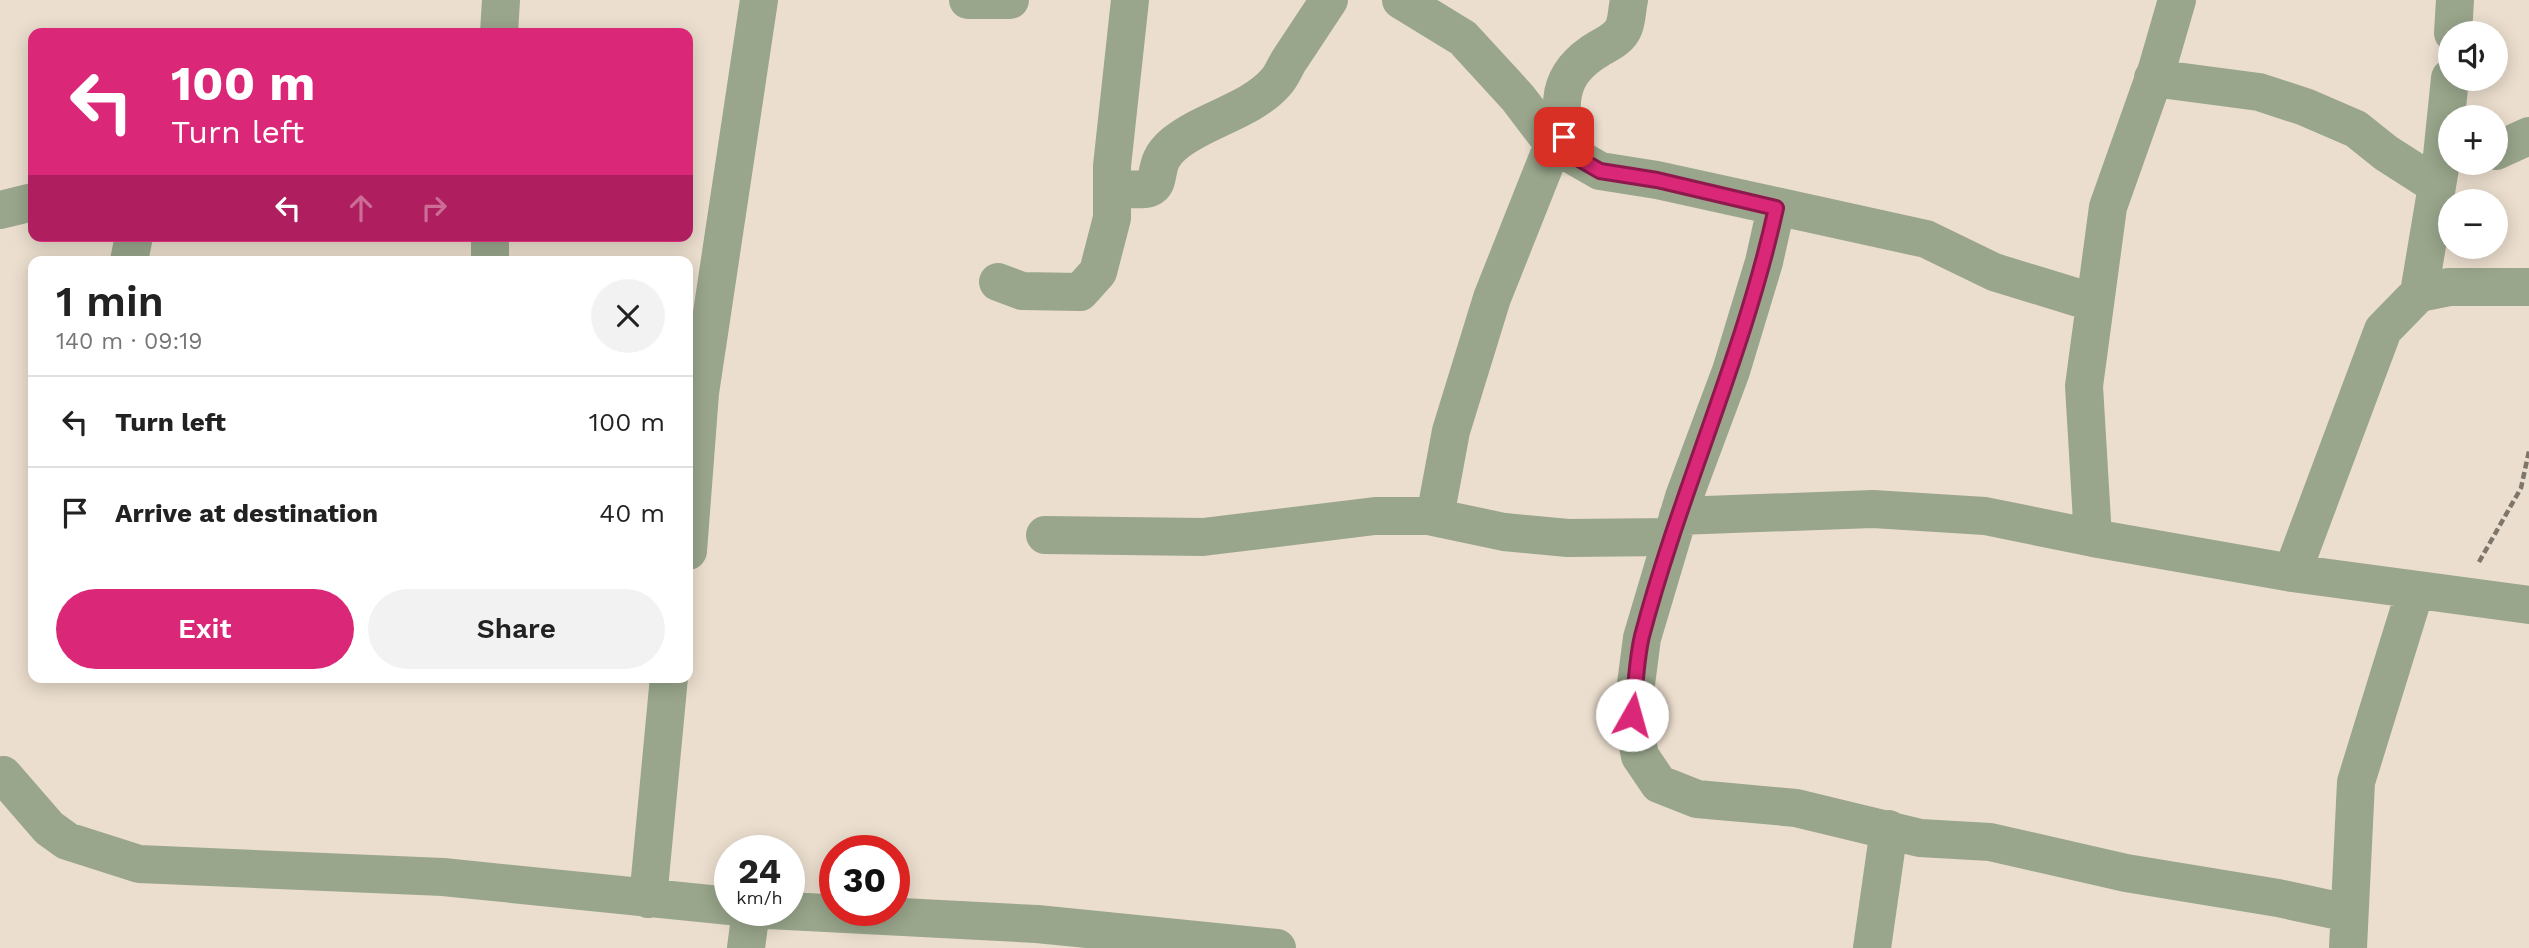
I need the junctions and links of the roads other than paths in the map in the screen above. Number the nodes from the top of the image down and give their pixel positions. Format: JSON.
{"nodes":[{"id":1,"x":501,"y":0,"type":"edge"},
{"id":2,"x":759,"y":0,"type":"edge"},
{"id":3,"x":968,"y":0,"type":"edge"},
{"id":4,"x":1010,"y":0,"type":"edge"},
{"id":5,"x":1130,"y":0,"type":"edge"},
{"id":6,"x":1329,"y":0,"type":"edge"},
{"id":7,"x":1402,"y":0,"type":"edge"},
{"id":8,"x":1629,"y":0,"type":"edge"},
{"id":9,"x":2455,"y":0,"type":"edge"},
{"id":10,"x":2168,"y":5,"type":"edge"},
{"id":11,"x":2454,"y":21,"type":"edge"},
{"id":12,"x":499,"y":28,"type":"edge"},
{"id":13,"x":2153,"y":78,"type":"junction"},
{"id":14,"x":1557,"y":133,"type":"junction"},
{"id":15,"x":2529,"y":136,"type":"edge"},
{"id":16,"x":2508,"y":145,"type":"edge"},
{"id":17,"x":2438,"y":169,"type":"edge"},
{"id":18,"x":2443,"y":175,"type":"edge"},
{"id":19,"x":1112,"y":187,"type":"junction"},
{"id":20,"x":28,"y":203,"type":"edge"},
{"id":21,"x":1776,"y":208,"type":"junction"},
{"id":22,"x":0,"y":210,"type":"edge"},
{"id":23,"x":998,"y":282,"type":"dead end"},
{"id":24,"x":2529,"y":287,"type":"edge"},
{"id":25,"x":2419,"y":293,"type":"junction"},
{"id":26,"x":2095,"y":303,"type":"junction"},
{"id":27,"x":693,"y":485,"type":"edge"},
{"id":28,"x":1435,"y":517,"type":"junction"},
{"id":29,"x":1675,"y":527,"type":"junction"},
{"id":30,"x":1045,"y":535,"type":"dead end"},
{"id":31,"x":2093,"y":538,"type":"junction"},
{"id":32,"x":2292,"y":573,"type":"junction"},
{"id":33,"x":2415,"y":591,"type":"junction"},
{"id":34,"x":2529,"y":605,"type":"edge"},
{"id":35,"x":668,"y":683,"type":"edge"},
{"id":36,"x":4,"y":775,"type":"dead end"},
{"id":37,"x":1889,"y":829,"type":"junction"},
{"id":38,"x":648,"y":899,"type":"junction"},
{"id":39,"x":714,"y":905,"type":"edge"},
{"id":40,"x":805,"y":912,"type":"edge"},
{"id":41,"x":749,"y":926,"type":"edge"},
{"id":42,"x":2348,"y":931,"type":"edge"},
{"id":43,"x":746,"y":948,"type":"edge"},
{"id":44,"x":1277,"y":948,"type":"edge"},
{"id":45,"x":1872,"y":948,"type":"edge"}],
"edges":[{"from":1,"to":12,"type":"street"},
{"from":2,"to":27,"type":"street"},
{"from":3,"to":4,"type":"street"},
{"from":5,"to":19,"type":"street"},
{"from":6,"to":19,"type":"street"},
{"from":7,"to":14,"type":"street"},
{"from":8,"to":14,"type":"street"},
{"from":9,"to":11,"type":"street"},
{"from":10,"to":13,"type":"street"},
{"from":13,"to":17,"type":"street"},
{"from":13,"to":26,"type":"street"},
{"from":14,"to":21,"type":"street"},
{"from":14,"to":28,"type":"street"},
{"from":15,"to":16,"type":"street"},
{"from":18,"to":25,"type":"street"},
{"from":19,"to":23,"type":"street"},
{"from":20,"to":22,"type":"street"},
{"from":21,"to":26,"type":"street"},
{"from":21,"to":29,"type":"street"},
{"from":24,"to":25,"type":"street"},
{"from":25,"to":32,"type":"street"},
{"from":26,"to":31,"type":"street"},
{"from":28,"to":29,"type":"street"},
{"from":28,"to":30,"type":"street"},
{"from":29,"to":31,"type":"street"},
{"from":29,"to":37,"type":"street"},
{"from":31,"to":32,"type":"street"},
{"from":32,"to":33,"type":"street"},
{"from":33,"to":34,"type":"street"},
{"from":33,"to":42,"type":"street"},
{"from":35,"to":38,"type":"street"},
{"from":36,"to":38,"type":"street"},
{"from":37,"to":42,"type":"street"},
{"from":37,"to":45,"type":"street"},
{"from":38,"to":39,"type":"street"},
{"from":40,"to":44,"type":"street"},
{"from":41,"to":43,"type":"street"}]}
